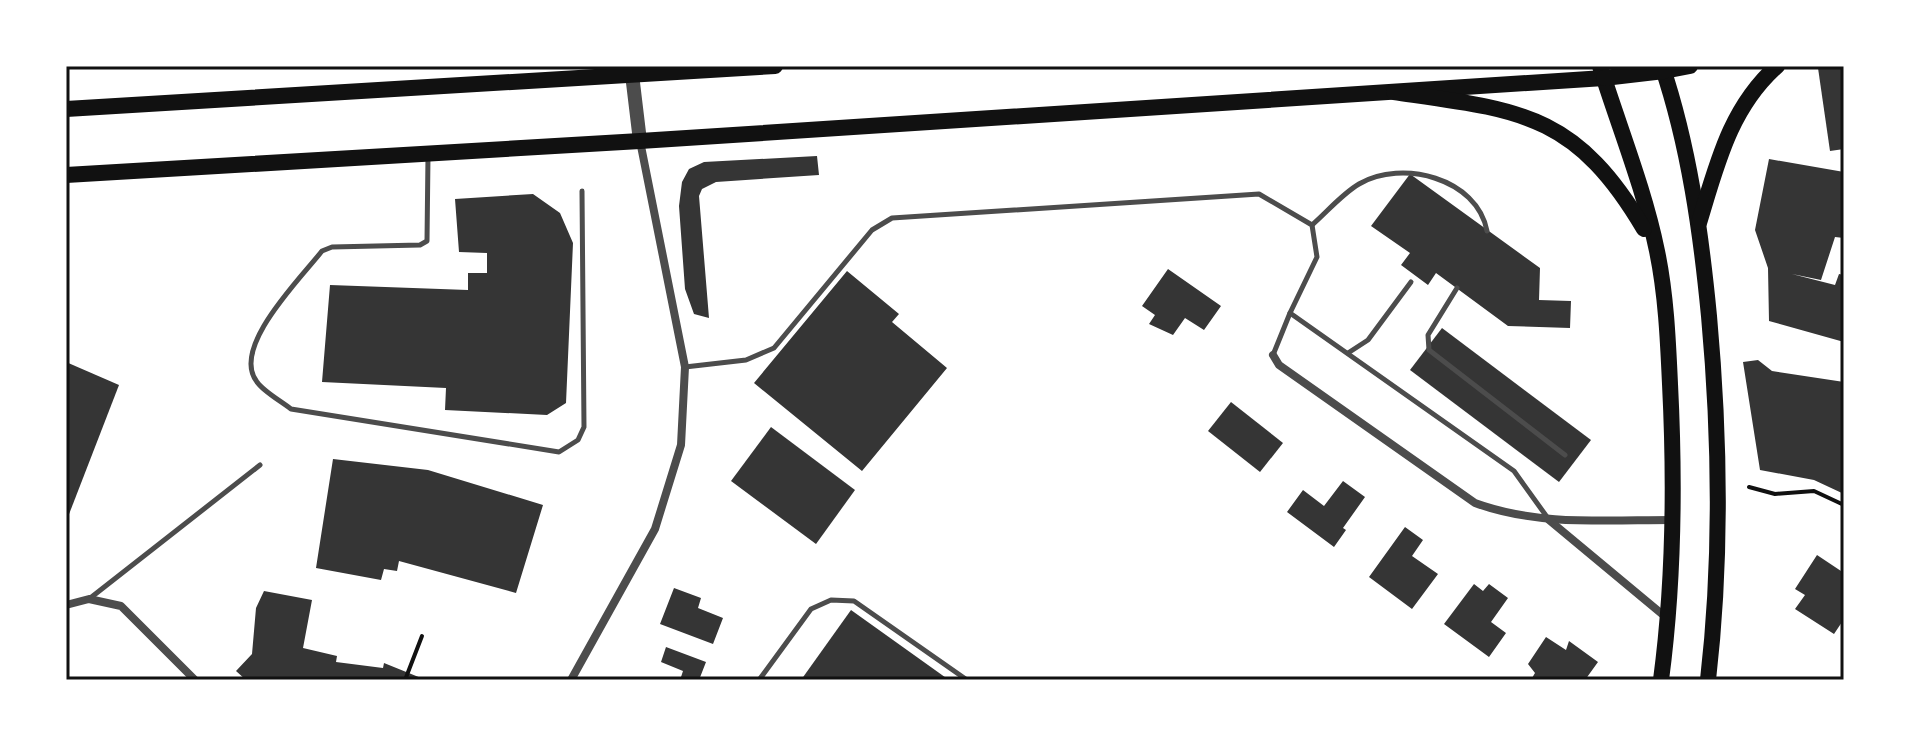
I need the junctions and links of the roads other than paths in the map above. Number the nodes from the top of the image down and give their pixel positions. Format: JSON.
{"nodes":[{"id":1,"x":775,"y":66,"type":"edge"},
{"id":2,"x":1690,"y":66,"type":"edge"},
{"id":3,"x":1777,"y":66,"type":"edge"},
{"id":4,"x":1663,"y":69,"type":"edge"},
{"id":5,"x":632,"y":70,"type":"edge"},
{"id":6,"x":1602,"y":72,"type":"edge"},
{"id":7,"x":1394,"y":92,"type":"junction"},
{"id":8,"x":66,"y":109,"type":"edge"},
{"id":9,"x":640,"y":141,"type":"junction"},
{"id":10,"x":428,"y":154,"type":"junction"},
{"id":11,"x":66,"y":175,"type":"edge"},
{"id":12,"x":582,"y":191,"type":"dead end"},
{"id":13,"x":1312,"y":225,"type":"junction"},
{"id":14,"x":1698,"y":226,"type":"junction"},
{"id":15,"x":1487,"y":231,"type":"dead end"},
{"id":16,"x":1657,"y":251,"type":"junction"},
{"id":17,"x":1411,"y":282,"type":"dead end"},
{"id":18,"x":1457,"y":288,"type":"dead end"},
{"id":19,"x":1290,"y":313,"type":"junction"},
{"id":20,"x":1348,"y":353,"type":"junction"},
{"id":21,"x":1273,"y":355,"type":"joint"},
{"id":22,"x":685,"y":367,"type":"junction"},
{"id":23,"x":1565,"y":455,"type":"dead end"},
{"id":24,"x":260,"y":465,"type":"dead end"},
{"id":25,"x":1548,"y":520,"type":"junction"},
{"id":26,"x":1672,"y":520,"type":"junction"},
{"id":27,"x":89,"y":599,"type":"junction"},
{"id":28,"x":66,"y":605,"type":"edge"},
{"id":29,"x":1669,"y":620,"type":"junction"},
{"id":30,"x":195,"y":680,"type":"edge"},
{"id":31,"x":571,"y":680,"type":"edge"},
{"id":32,"x":759,"y":680,"type":"edge"},
{"id":33,"x":967,"y":680,"type":"edge"},
{"id":34,"x":1661,"y":680,"type":"edge"},
{"id":35,"x":1708,"y":680,"type":"edge"}],
"edges":[{"from":1,"to":5,"type":"main road"},
{"from":2,"to":4,"type":"main road"},
{"from":3,"to":14,"type":"main road"},
{"from":4,"to":6,"type":"main road"},
{"from":4,"to":14,"type":"main road"},
{"from":5,"to":8,"type":"main road"},
{"from":5,"to":9,"type":"street"},
{"from":6,"to":7,"type":"main road"},
{"from":6,"to":16,"type":"main road"},
{"from":7,"to":9,"type":"main road"},
{"from":7,"to":16,"type":"main road"},
{"from":9,"to":10,"type":"main road"},
{"from":9,"to":22,"type":"street"},
{"from":10,"to":11,"type":"main road"},
{"from":10,"to":12,"type":"lane"},
{"from":13,"to":15,"type":"lane"},
{"from":13,"to":19,"type":"lane"},
{"from":13,"to":22,"type":"lane"},
{"from":14,"to":35,"type":"main road"},
{"from":16,"to":26,"type":"main road"},
{"from":17,"to":20,"type":"lane"},
{"from":18,"to":23,"type":"lane"},
{"from":19,"to":20,"type":"lane"},
{"from":19,"to":21,"type":"lane"},
{"from":20,"to":25,"type":"lane"},
{"from":21,"to":25,"type":"street"},
{"from":22,"to":31,"type":"street"},
{"from":24,"to":27,"type":"lane"},
{"from":25,"to":26,"type":"street"},
{"from":25,"to":29,"type":"street"},
{"from":26,"to":29,"type":"main road"},
{"from":27,"to":28,"type":"street"},
{"from":27,"to":30,"type":"street"},
{"from":29,"to":34,"type":"main road"},
{"from":32,"to":33,"type":"lane"}]}
